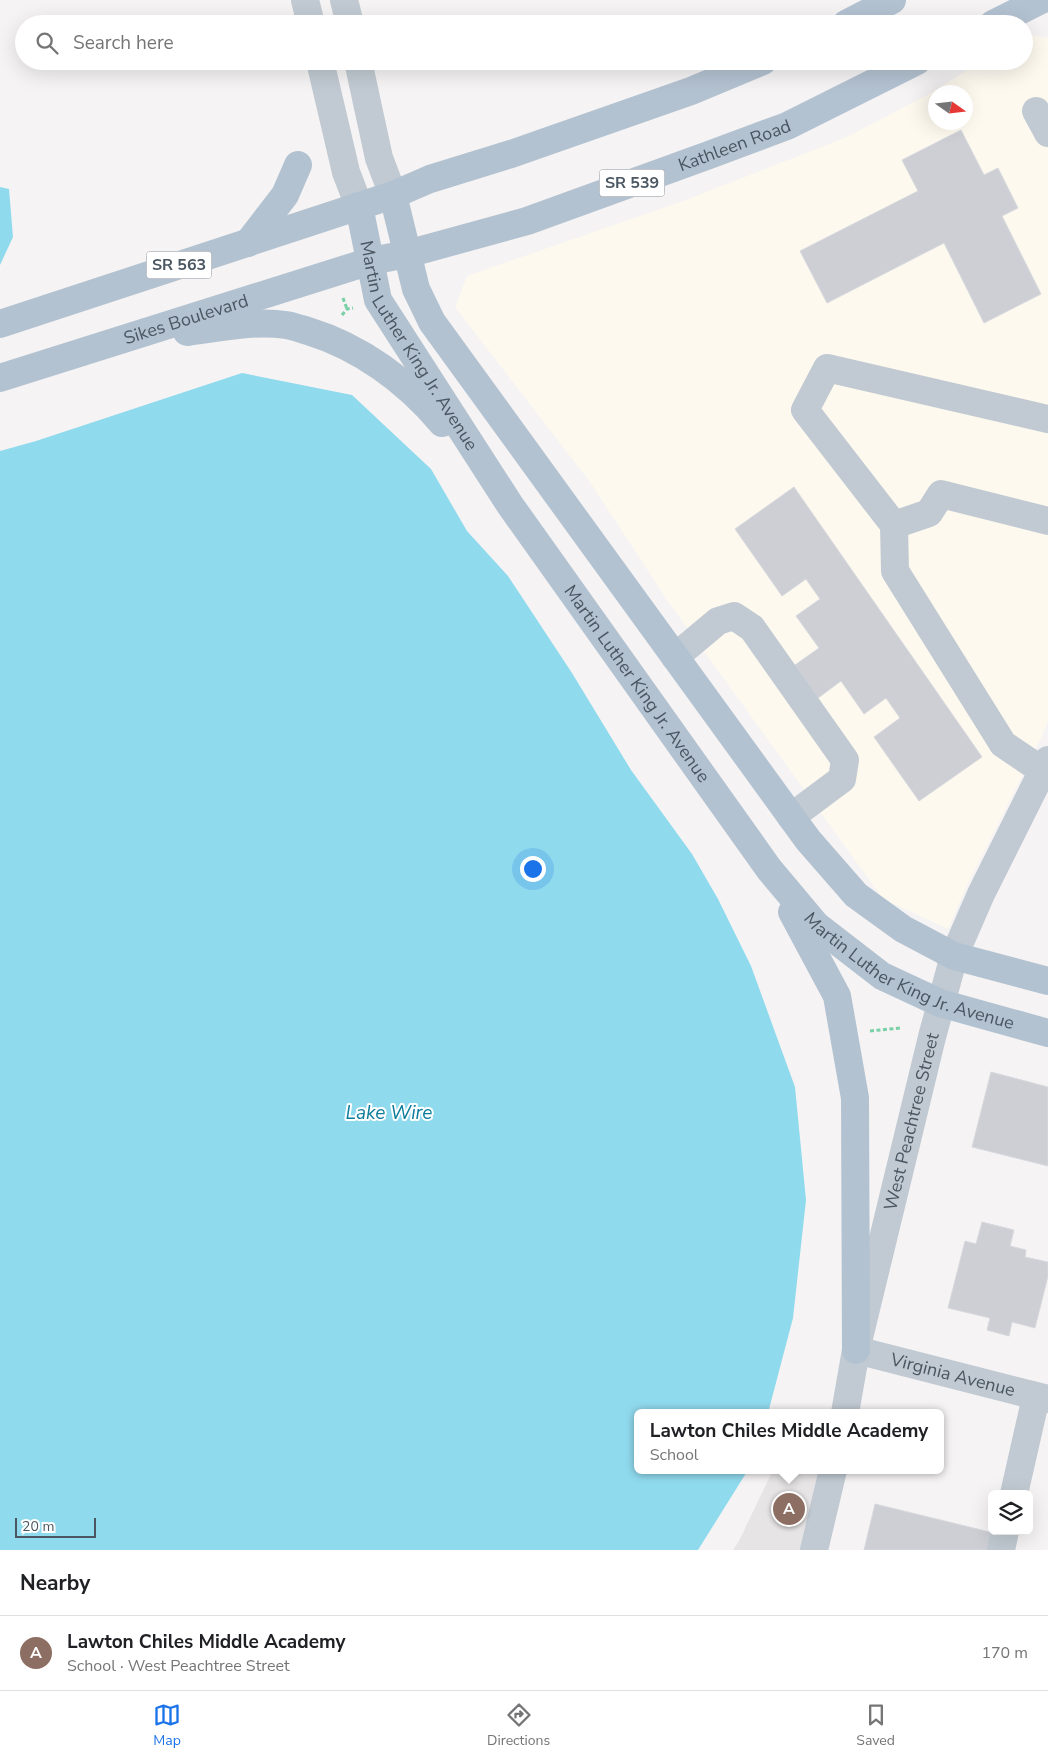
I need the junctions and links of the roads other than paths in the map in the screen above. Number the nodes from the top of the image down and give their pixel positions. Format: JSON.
{"nodes":[{"id":1,"x":305,"y":0,"type":"edge"},
{"id":2,"x":344,"y":0,"type":"edge"},
{"id":3,"x":892,"y":0,"type":"edge"},
{"id":4,"x":1041,"y":0,"type":"edge"},
{"id":5,"x":309,"y":15,"type":"edge"},
{"id":6,"x":348,"y":15,"type":"edge"},
{"id":7,"x":863,"y":15,"type":"edge"},
{"id":8,"x":1011,"y":15,"type":"edge"},
{"id":9,"x":322,"y":70,"type":"edge"},
{"id":10,"x":360,"y":70,"type":"edge"},
{"id":11,"x":741,"y":70,"type":"edge"},
{"id":12,"x":899,"y":70,"type":"edge"},
{"id":13,"x":298,"y":165,"type":"dead end"},
{"id":14,"x":393,"y":194,"type":"junction"},
{"id":15,"x":358,"y":206,"type":"junction"},
{"id":16,"x":248,"y":243,"type":"junction"},
{"id":17,"x":407,"y":254,"type":"junction"},
{"id":18,"x":371,"y":261,"type":"junction"},
{"id":19,"x":0,"y":324,"type":"edge"},
{"id":20,"x":119,"y":340,"type":"junction"},
{"id":21,"x":0,"y":378,"type":"edge"},
{"id":22,"x":1048,"y":419,"type":"edge"},
{"id":23,"x":510,"y":505,"type":"junction"},
{"id":24,"x":1048,"y":521,"type":"edge"},
{"id":25,"x":894,"y":526,"type":"junction"},
{"id":26,"x":675,"y":657,"type":"junction"},
{"id":27,"x":1045,"y":766,"type":"edge"},
{"id":28,"x":792,"y":817,"type":"junction"},
{"id":29,"x":769,"y":869,"type":"junction"},
{"id":30,"x":954,"y":956,"type":"junction"},
{"id":31,"x":1048,"y":981,"type":"edge"},
{"id":32,"x":940,"y":1003,"type":"junction"},
{"id":33,"x":1048,"y":1033,"type":"edge"},
{"id":34,"x":856,"y":1350,"type":"junction"},
{"id":35,"x":1042,"y":1398,"type":"edge"},
{"id":36,"x":845,"y":1409,"type":"edge"},
{"id":37,"x":832,"y":1474,"type":"edge"},
{"id":38,"x":1015,"y":1490,"type":"edge"},
{"id":39,"x":1004,"y":1535,"type":"edge"},
{"id":40,"x":814,"y":1550,"type":"edge"},
{"id":41,"x":1000,"y":1550,"type":"edge"}],
"edges":[{"from":1,"to":5,"type":"street"},
{"from":2,"to":6,"type":"street"},
{"from":3,"to":7,"type":"main road"},
{"from":4,"to":8,"type":"main road"},
{"from":9,"to":15,"type":"street"},
{"from":10,"to":14,"type":"street"},
{"from":11,"to":14,"type":"main road"},
{"from":12,"to":17,"type":"main road","name":"Kathleen Road","number":"SR 539"},
{"from":13,"to":16,"type":"main road"},
{"from":14,"to":15,"type":"main road","number":"SR 563"},
{"from":14,"to":17,"type":"main road","name":"Martin Luther King Jr. Avenue"},
{"from":15,"to":16,"type":"main road","number":"SR 563"},
{"from":15,"to":18,"type":"main road","name":"Martin Luther King Jr. Avenue"},
{"from":16,"to":19,"type":"main road","number":"SR 563"},
{"from":17,"to":18,"type":"main road","name":"Kathleen Road","number":"SR 539"},
{"from":17,"to":26,"type":"main road","name":"Martin Luther King Jr. Avenue"},
{"from":18,"to":20,"type":"main road","name":"Sikes Boulevard"},
{"from":18,"to":23,"type":"main road","name":"Martin Luther King Jr. Avenue"},
{"from":20,"to":21,"type":"main road","name":"Sikes Boulevard"},
{"from":20,"to":23,"type":"main road"},
{"from":22,"to":25,"type":"street"},
{"from":23,"to":29,"type":"main road","name":"Martin Luther King Jr. Avenue"},
{"from":24,"to":25,"type":"street"},
{"from":25,"to":27,"type":"street"},
{"from":26,"to":28,"type":"main road","name":"Martin Luther King Jr. Avenue"},
{"from":26,"to":28,"type":"street"},
{"from":27,"to":30,"type":"street","name":"West Peachtree Street"},
{"from":28,"to":30,"type":"main road","name":"Martin Luther King Jr. Avenue"},
{"from":29,"to":32,"type":"main road","name":"Martin Luther King Jr. Avenue"},
{"from":29,"to":34,"type":"main road"},
{"from":30,"to":31,"type":"main road","name":"Martin Luther King Jr. Avenue"},
{"from":30,"to":32,"type":"street","name":"West Peachtree Street"},
{"from":32,"to":33,"type":"main road","name":"Martin Luther King Jr. Avenue"},
{"from":32,"to":34,"type":"street","name":"West Peachtree Street"},
{"from":34,"to":35,"type":"street","name":"Virginia Avenue"},
{"from":34,"to":36,"type":"street","name":"West Peachtree Street"},
{"from":35,"to":38,"type":"street"},
{"from":37,"to":40,"type":"street"},
{"from":39,"to":41,"type":"street"}]}
